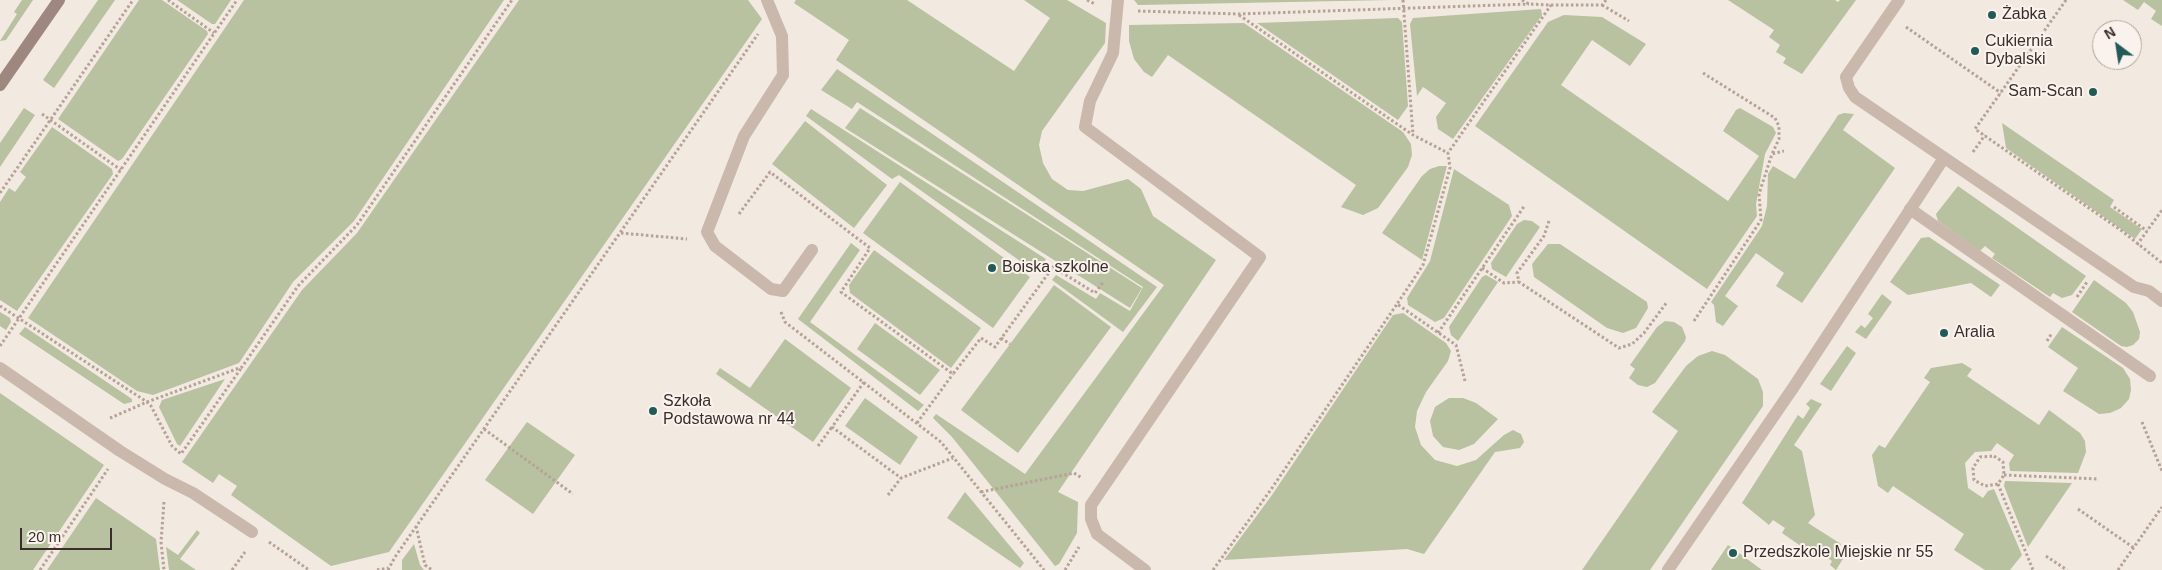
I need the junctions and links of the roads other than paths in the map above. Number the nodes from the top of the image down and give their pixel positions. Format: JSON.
{"nodes":[{"id":1,"x":59,"y":0,"type":"edge"},
{"id":2,"x":1118,"y":5,"type":"edge"},
{"id":3,"x":1896,"y":5,"type":"edge"},
{"id":4,"x":770,"y":6,"type":"edge"},
{"id":5,"x":0,"y":85,"type":"edge"},
{"id":6,"x":1944,"y":158,"type":"junction"},
{"id":7,"x":1910,"y":209,"type":"junction"},
{"id":8,"x":812,"y":250,"type":"dead end"},
{"id":9,"x":2162,"y":286,"type":"edge"},
{"id":10,"x":2149,"y":291,"type":"junction"},
{"id":11,"x":2162,"y":301,"type":"edge"},
{"id":12,"x":0,"y":368,"type":"edge"},
{"id":13,"x":2150,"y":376,"type":"dead end"},
{"id":14,"x":252,"y":532,"type":"road end"},
{"id":15,"x":1145,"y":570,"type":"edge"},
{"id":16,"x":1668,"y":570,"type":"edge"}],
"edges":[{"from":1,"to":5,"type":"street"},
{"from":2,"to":15,"type":"street"},
{"from":3,"to":6,"type":"street"},
{"from":4,"to":8,"type":"street"},
{"from":6,"to":7,"type":"street"},
{"from":6,"to":10,"type":"street"},
{"from":7,"to":13,"type":"street"},
{"from":7,"to":16,"type":"street"},
{"from":9,"to":10,"type":"street"},
{"from":10,"to":11,"type":"street"},
{"from":12,"to":14,"type":"street"}]}
